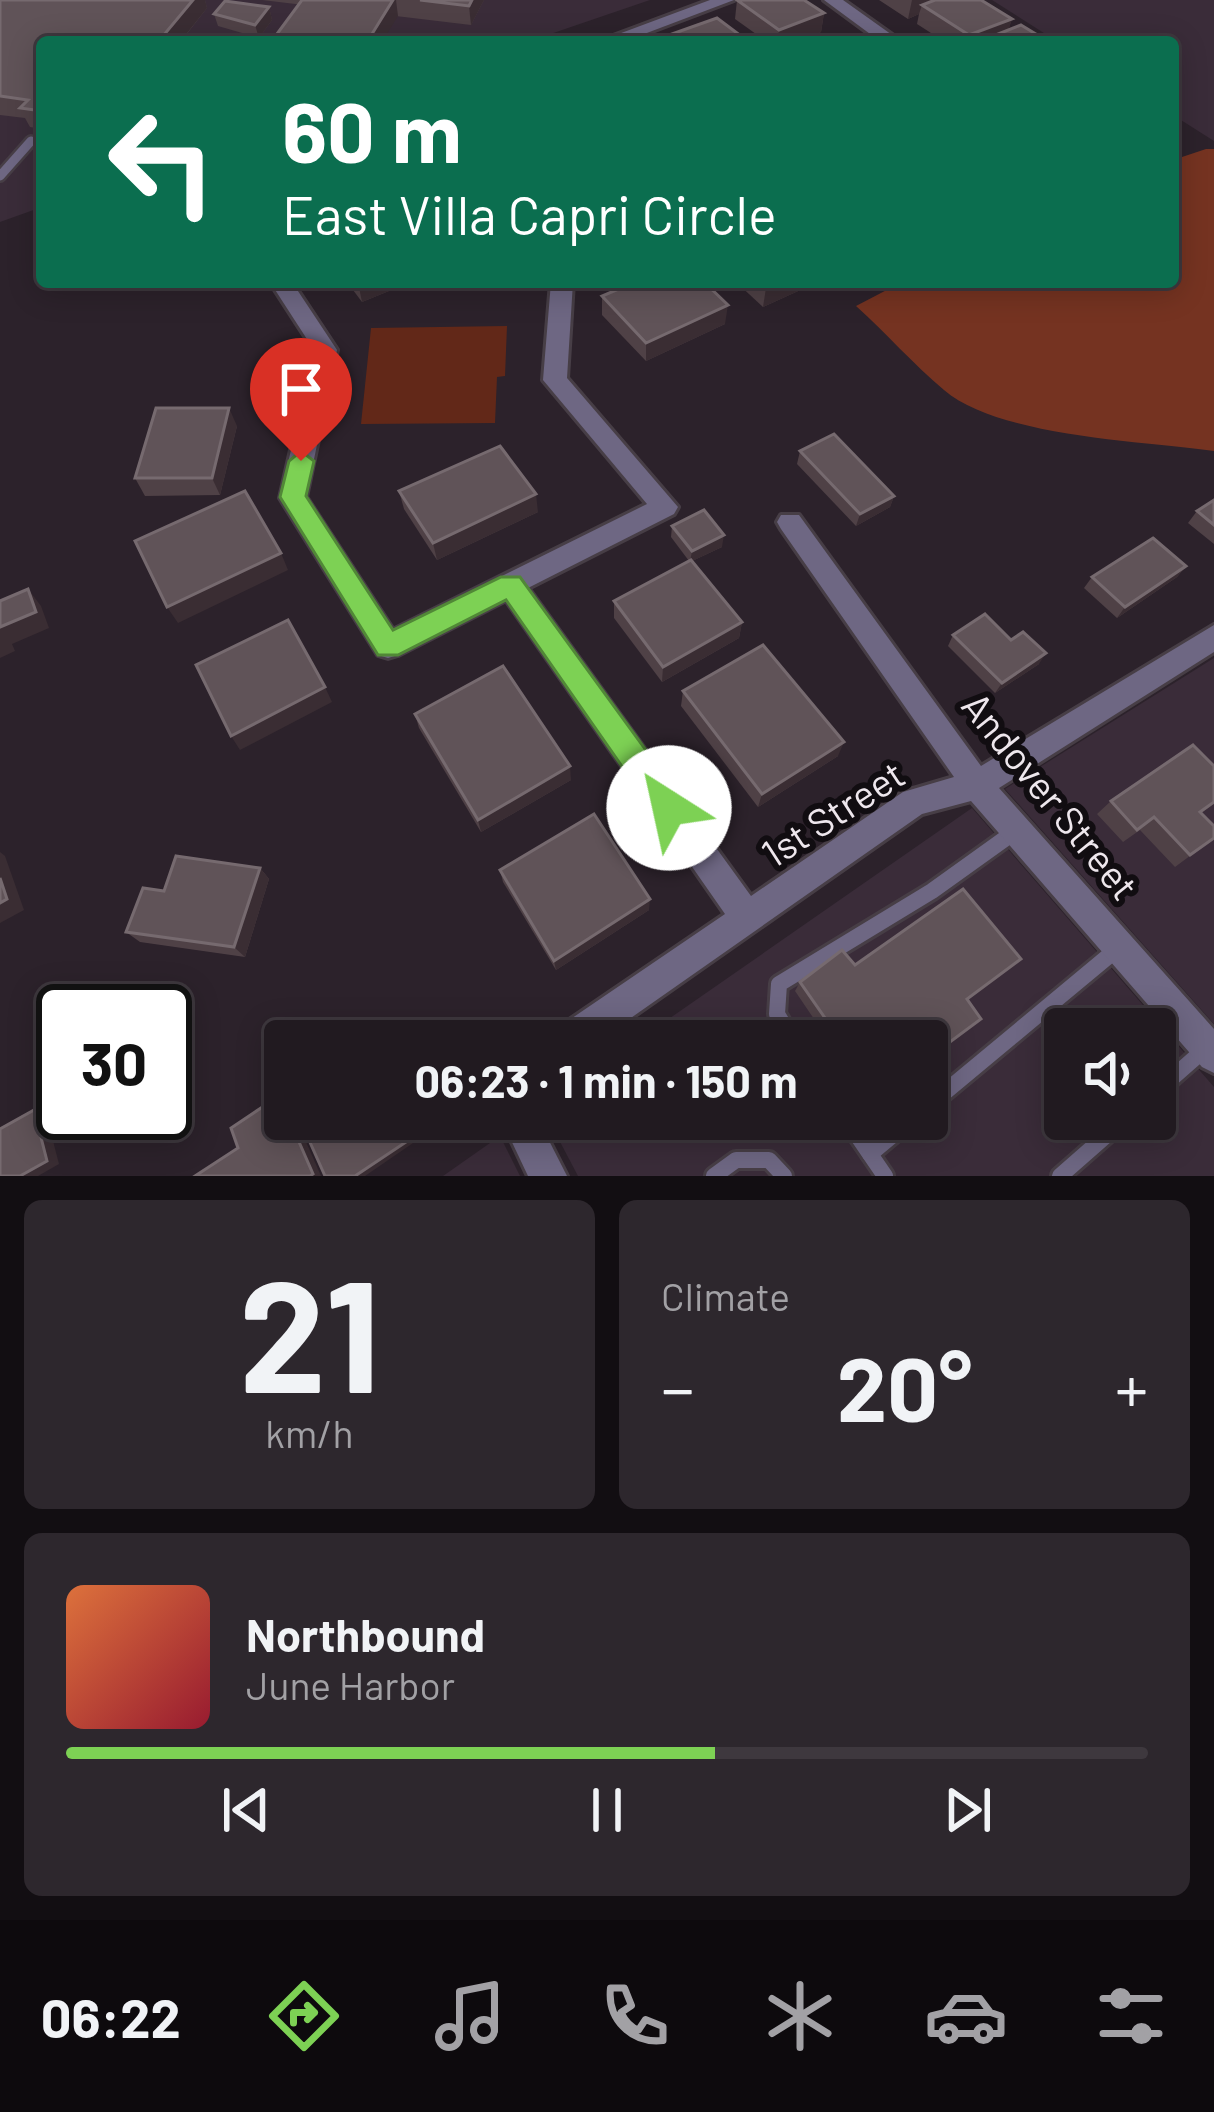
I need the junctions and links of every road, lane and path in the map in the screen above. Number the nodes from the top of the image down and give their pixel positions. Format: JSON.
{"nodes":[{"id":1,"x":726,"y":0,"type":"edge"},
{"id":2,"x":832,"y":0,"type":"edge"},
{"id":3,"x":623,"y":36,"type":"edge"},
{"id":4,"x":884,"y":36,"type":"edge"},
{"id":5,"x":31,"y":141,"type":"dead end"},
{"id":6,"x":0,"y":176,"type":"edge"},
{"id":7,"x":285,"y":288,"type":"edge"},
{"id":8,"x":562,"y":288,"type":"edge"},
{"id":9,"x":790,"y":522,"type":"dead end"},
{"id":10,"x":511,"y":585,"type":"junction"},
{"id":11,"x":1214,"y":637,"type":"edge"},
{"id":12,"x":977,"y":785,"type":"junction"},
{"id":13,"x":1016,"y":830,"type":"junction"},
{"id":14,"x":748,"y":920,"type":"junction"},
{"id":15,"x":1120,"y":947,"type":"junction"},
{"id":16,"x":599,"y":1020,"type":"edge"},
{"id":17,"x":778,"y":1020,"type":"edge"},
{"id":18,"x":1211,"y":1052,"type":"edge"},
{"id":19,"x":1176,"y":1078,"type":"edge"},
{"id":20,"x":948,"y":1090,"type":"edge"},
{"id":21,"x":530,"y":1140,"type":"edge"},
{"id":22,"x":860,"y":1140,"type":"edge"},
{"id":23,"x":887,"y":1140,"type":"edge"},
{"id":24,"x":1101,"y":1140,"type":"edge"},
{"id":25,"x":870,"y":1154,"type":"junction"},
{"id":26,"x":782,"y":1173,"type":"edge"},
{"id":27,"x":548,"y":1176,"type":"edge"},
{"id":28,"x":714,"y":1176,"type":"edge"},
{"id":29,"x":885,"y":1176,"type":"edge"},
{"id":30,"x":1060,"y":1176,"type":"edge"}],
"edges":[{"from":1,"to":3,"type":"street"},
{"from":2,"to":4,"type":"street"},
{"from":5,"to":6,"type":"lane"},
{"from":7,"to":10,"type":"street"},
{"from":8,"to":10,"type":"street"},
{"from":9,"to":12,"type":"street","name":"Andover Street"},
{"from":10,"to":14,"type":"street"},
{"from":11,"to":12,"type":"street","name":"1st Street"},
{"from":12,"to":13,"type":"street","name":"Andover Street"},
{"from":12,"to":14,"type":"street","name":"1st Street"},
{"from":13,"to":15,"type":"street","name":"Andover Street"},
{"from":13,"to":17,"type":"lane"},
{"from":14,"to":16,"type":"street","name":"1st Street"},
{"from":15,"to":18,"type":"street","name":"Andover Street"},
{"from":15,"to":20,"type":"lane"},
{"from":18,"to":19,"type":"lane"},
{"from":21,"to":27,"type":"street"},
{"from":22,"to":25,"type":"lane"},
{"from":23,"to":25,"type":"lane"},
{"from":24,"to":30,"type":"lane"},
{"from":25,"to":29,"type":"lane"},
{"from":26,"to":28,"type":"lane"}]}
